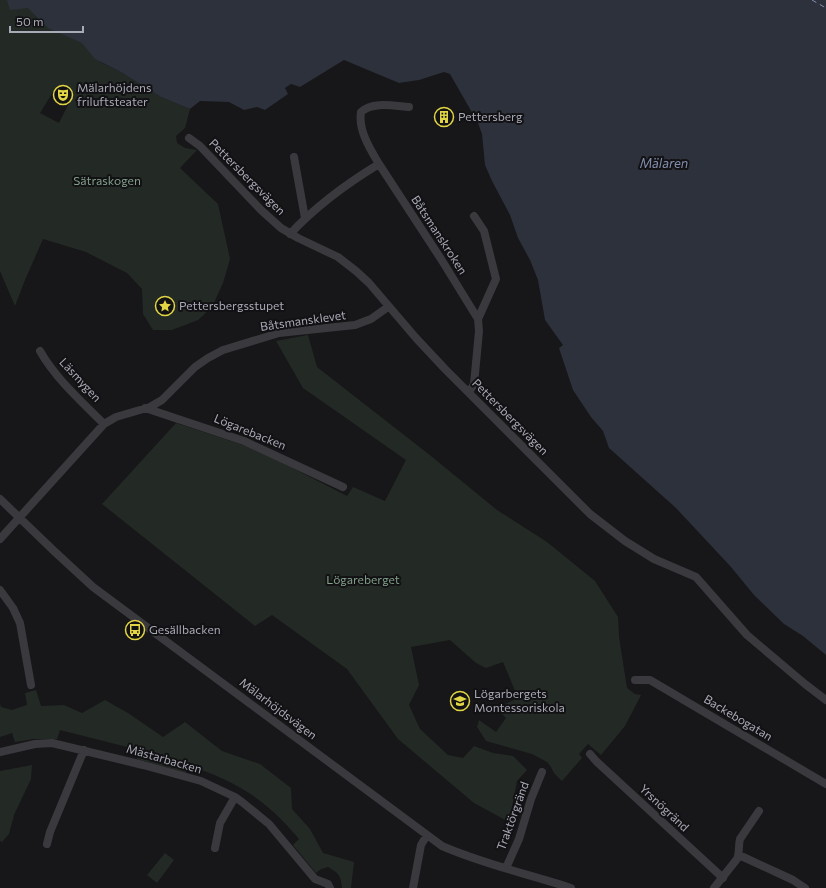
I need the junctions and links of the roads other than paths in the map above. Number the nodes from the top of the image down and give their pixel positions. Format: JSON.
{"nodes":[{"id":1,"x":409,"y":107,"type":"dead end"},
{"id":2,"x":189,"y":138,"type":"dead end"},
{"id":3,"x":294,"y":157,"type":"dead end"},
{"id":4,"x":378,"y":164,"type":"junction"},
{"id":5,"x":474,"y":216,"type":"dead end"},
{"id":6,"x":305,"y":218,"type":"junction"},
{"id":7,"x":290,"y":234,"type":"junction"},
{"id":8,"x":388,"y":307,"type":"junction"},
{"id":9,"x":478,"y":319,"type":"junction"},
{"id":10,"x":40,"y":351,"type":"dead end"},
{"id":11,"x":469,"y":392,"type":"junction"},
{"id":12,"x":145,"y":408,"type":"junction"},
{"id":13,"x":104,"y":424,"type":"junction"},
{"id":14,"x":343,"y":487,"type":"dead end"},
{"id":15,"x":0,"y":499,"type":"edge"},
{"id":16,"x":19,"y":517,"type":"junction"},
{"id":17,"x":0,"y":538,"type":"edge"},
{"id":18,"x":0,"y":590,"type":"edge"},
{"id":19,"x":635,"y":680,"type":"dead end"},
{"id":20,"x":31,"y":685,"type":"dead end"},
{"id":21,"x":826,"y":700,"type":"edge"},
{"id":22,"x":84,"y":750,"type":"junction"},
{"id":23,"x":0,"y":752,"type":"edge"},
{"id":24,"x":590,"y":754,"type":"dead end"},
{"id":25,"x":542,"y":772,"type":"dead end"},
{"id":26,"x":826,"y":784,"type":"edge"},
{"id":27,"x":236,"y":797,"type":"junction"},
{"id":28,"x":759,"y":811,"type":"dead end"},
{"id":29,"x":426,"y":835,"type":"junction"},
{"id":30,"x":47,"y":844,"type":"dead end"},
{"id":31,"x":215,"y":848,"type":"dead end"},
{"id":32,"x":739,"y":855,"type":"junction"},
{"id":33,"x":506,"y":868,"type":"junction"},
{"id":34,"x":723,"y":878,"type":"junction"},
{"id":35,"x":330,"y":888,"type":"edge"},
{"id":36,"x":413,"y":888,"type":"edge"},
{"id":37,"x":571,"y":888,"type":"edge"},
{"id":38,"x":714,"y":888,"type":"edge"},
{"id":39,"x":805,"y":888,"type":"edge"}],
"edges":[{"from":1,"to":4,"type":"street","name":"Båtsmanskroken"},
{"from":2,"to":7,"type":"street","name":"Pettersbergsvägen"},
{"from":3,"to":6,"type":"street"},
{"from":4,"to":6,"type":"street"},
{"from":4,"to":9,"type":"street","name":"Båtsmanskroken"},
{"from":5,"to":9,"type":"street"},
{"from":6,"to":7,"type":"street"},
{"from":7,"to":8,"type":"street","name":"Pettersbergsvägen"},
{"from":8,"to":11,"type":"street","name":"Pettersbergsvägen"},
{"from":8,"to":12,"type":"street","name":"Båtsmansklevet"},
{"from":9,"to":11,"type":"street"},
{"from":10,"to":13,"type":"street","name":"Läsmygen"},
{"from":11,"to":21,"type":"street","name":"Pettersbergsvägen"},
{"from":12,"to":13,"type":"street","name":"Båtsmansklevet"},
{"from":12,"to":14,"type":"street","name":"Lögarebacken"},
{"from":13,"to":16,"type":"street","name":"Båtsmansklevet"},
{"from":15,"to":16,"type":"street","name":"Mälarhöjdsvägen"},
{"from":16,"to":17,"type":"street"},
{"from":16,"to":29,"type":"street","name":"Mälarhöjdsvägen"},
{"from":18,"to":20,"type":"street"},
{"from":19,"to":26,"type":"street","name":"Backebogatan"},
{"from":22,"to":23,"type":"street","name":"Mästarbacken"},
{"from":22,"to":27,"type":"street","name":"Mästarbacken"},
{"from":22,"to":30,"type":"street"},
{"from":24,"to":34,"type":"street","name":"Yrsnögränd"},
{"from":25,"to":33,"type":"street","name":"Traktörgränd"},
{"from":27,"to":31,"type":"street"},
{"from":27,"to":35,"type":"street","name":"Mästarbacken"},
{"from":28,"to":32,"type":"street"},
{"from":29,"to":33,"type":"street","name":"Mälarhöjdsvägen"},
{"from":29,"to":36,"type":"street"},
{"from":32,"to":34,"type":"street"},
{"from":32,"to":39,"type":"street"},
{"from":33,"to":37,"type":"street","name":"Mälarhöjdsvägen"},
{"from":34,"to":38,"type":"street"}]}
